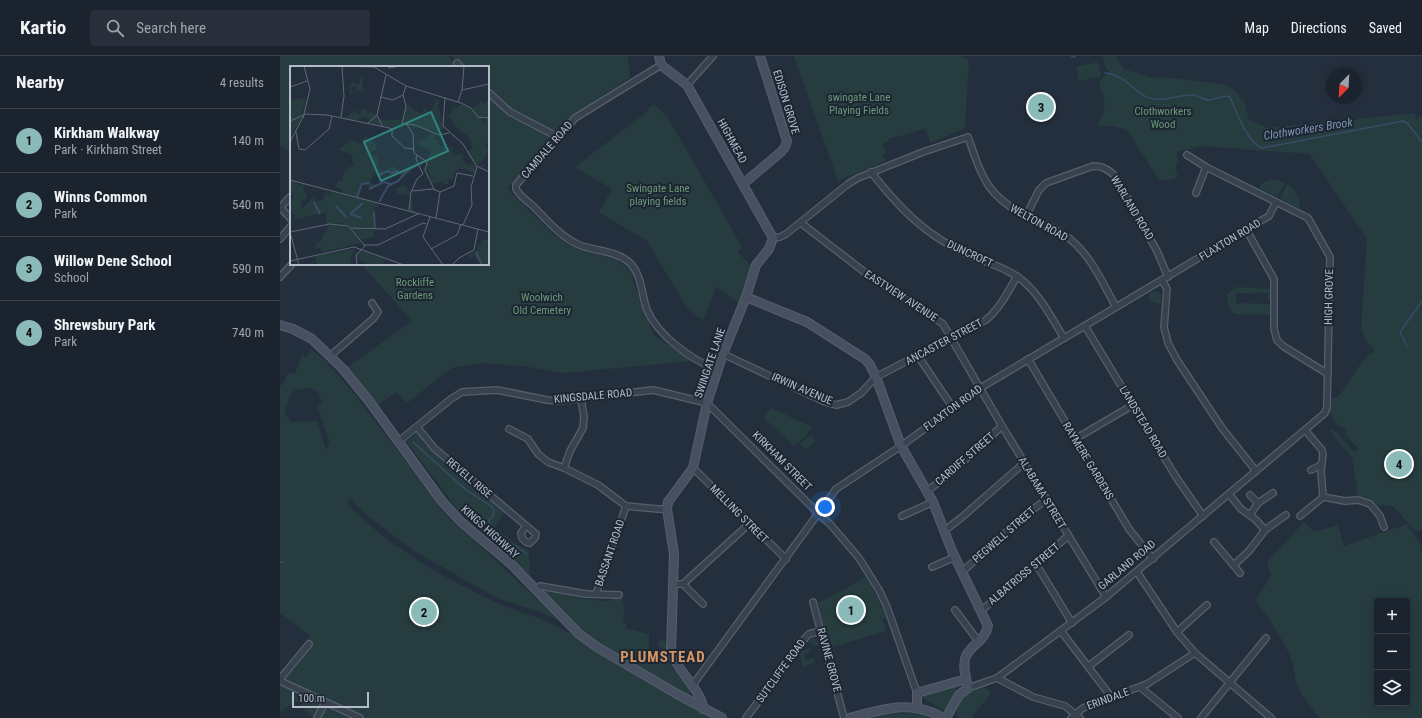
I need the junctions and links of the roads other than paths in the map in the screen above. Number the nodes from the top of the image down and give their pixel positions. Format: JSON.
{"nodes":[{"id":1,"x":713,"y":56,"type":"edge"},
{"id":2,"x":760,"y":56,"type":"edge"},
{"id":3,"x":660,"y":60,"type":"edge"},
{"id":4,"x":688,"y":85,"type":"junction"},
{"id":5,"x":489,"y":93,"type":"edge"},
{"id":6,"x":558,"y":136,"type":"junction"},
{"id":7,"x":1187,"y":155,"type":"dead end"},
{"id":8,"x":1206,"y":167,"type":"junction"},
{"id":9,"x":871,"y":172,"type":"junction"},
{"id":10,"x":744,"y":184,"type":"junction"},
{"id":11,"x":1196,"y":193,"type":"dead end"},
{"id":12,"x":290,"y":197,"type":"edge"},
{"id":13,"x":1276,"y":202,"type":"junction"},
{"id":14,"x":280,"y":207,"type":"edge"},
{"id":15,"x":1026,"y":216,"type":"junction"},
{"id":16,"x":290,"y":218,"type":"edge"},
{"id":17,"x":800,"y":223,"type":"junction"},
{"id":18,"x":290,"y":227,"type":"edge"},
{"id":19,"x":1247,"y":231,"type":"junction"},
{"id":20,"x":773,"y":238,"type":"junction"},
{"id":21,"x":280,"y":239,"type":"edge"},
{"id":22,"x":291,"y":265,"type":"edge"},
{"id":23,"x":1017,"y":276,"type":"junction"},
{"id":24,"x":280,"y":277,"type":"edge"},
{"id":25,"x":1168,"y":277,"type":"junction"},
{"id":26,"x":1162,"y":280,"type":"junction"},
{"id":27,"x":746,"y":297,"type":"junction"},
{"id":28,"x":372,"y":303,"type":"dead end"},
{"id":29,"x":1116,"y":307,"type":"junction"},
{"id":30,"x":280,"y":325,"type":"edge"},
{"id":31,"x":1085,"y":326,"type":"junction"},
{"id":32,"x":1064,"y":338,"type":"junction"},
{"id":33,"x":951,"y":339,"type":"junction"},
{"id":34,"x":723,"y":354,"type":"junction"},
{"id":35,"x":330,"y":356,"type":"junction"},
{"id":36,"x":918,"y":356,"type":"junction"},
{"id":37,"x":1028,"y":359,"type":"junction"},
{"id":38,"x":717,"y":370,"type":"junction"},
{"id":39,"x":1328,"y":374,"type":"junction"},
{"id":40,"x":876,"y":377,"type":"junction"},
{"id":41,"x":980,"y":388,"type":"junction"},
{"id":42,"x":581,"y":399,"type":"junction"},
{"id":43,"x":707,"y":402,"type":"junction"},
{"id":44,"x":1133,"y":405,"type":"junction"},
{"id":45,"x":953,"y":408,"type":"junction"},
{"id":46,"x":1319,"y":418,"type":"joint"},
{"id":47,"x":1002,"y":426,"type":"junction"},
{"id":48,"x":417,"y":427,"type":"junction"},
{"id":49,"x":509,"y":429,"type":"dead end"},
{"id":50,"x":1305,"y":430,"type":"junction"},
{"id":51,"x":1075,"y":439,"type":"junction"},
{"id":52,"x":399,"y":442,"type":"junction"},
{"id":53,"x":901,"y":446,"type":"junction"},
{"id":54,"x":1024,"y":462,"type":"junction"},
{"id":55,"x":1321,"y":465,"type":"junction"},
{"id":56,"x":564,"y":468,"type":"junction"},
{"id":57,"x":693,"y":468,"type":"junction"},
{"id":58,"x":1310,"y":470,"type":"dead end"},
{"id":59,"x":1256,"y":471,"type":"junction"},
{"id":60,"x":927,"y":491,"type":"junction"},
{"id":61,"x":1273,"y":493,"type":"dead end"},
{"id":62,"x":1229,"y":494,"type":"junction"},
{"id":63,"x":1250,"y":495,"type":"dead end"},
{"id":64,"x":1323,"y":497,"type":"junction"},
{"id":65,"x":1047,"y":499,"type":"junction"},
{"id":66,"x":933,"y":502,"type":"junction"},
{"id":67,"x":1258,"y":503,"type":"junction"},
{"id":68,"x":626,"y":506,"type":"junction"},
{"id":69,"x":667,"y":509,"type":"junction"},
{"id":70,"x":818,"y":513,"type":"junction"},
{"id":71,"x":1250,"y":515,"type":"junction"},
{"id":72,"x":1286,"y":515,"type":"dead end"},
{"id":73,"x":902,"y":516,"type":"dead end"},
{"id":74,"x":1203,"y":516,"type":"junction"},
{"id":75,"x":1300,"y":516,"type":"dead end"},
{"id":76,"x":749,"y":524,"type":"junction"},
{"id":77,"x":526,"y":526,"type":"dead end"},
{"id":78,"x":1384,"y":528,"type":"dead end"},
{"id":79,"x":1265,"y":530,"type":"junction"},
{"id":80,"x":944,"y":531,"type":"junction"},
{"id":81,"x":1068,"y":536,"type":"junction"},
{"id":82,"x":1214,"y":542,"type":"dead end"},
{"id":83,"x":955,"y":557,"type":"junction"},
{"id":84,"x":786,"y":559,"type":"junction"},
{"id":85,"x":1153,"y":559,"type":"junction"},
{"id":86,"x":1036,"y":564,"type":"junction"},
{"id":87,"x":1234,"y":565,"type":"junction"},
{"id":88,"x":932,"y":567,"type":"dead end"},
{"id":89,"x":962,"y":572,"type":"junction"},
{"id":90,"x":1138,"y":572,"type":"junction"},
{"id":91,"x":1240,"y":573,"type":"dead end"},
{"id":92,"x":673,"y":584,"type":"junction"},
{"id":93,"x":683,"y":584,"type":"junction"},
{"id":94,"x":535,"y":590,"type":"junction"},
{"id":95,"x":596,"y":594,"type":"junction"},
{"id":96,"x":619,"y":595,"type":"dead end"},
{"id":97,"x":1106,"y":597,"type":"junction"},
{"id":98,"x":813,"y":602,"type":"dead end"},
{"id":99,"x":703,"y":604,"type":"dead end"},
{"id":100,"x":1207,"y":605,"type":"dead end"},
{"id":101,"x":955,"y":610,"type":"dead end"},
{"id":102,"x":981,"y":611,"type":"junction"},
{"id":103,"x":1072,"y":623,"type":"junction"},
{"id":104,"x":821,"y":631,"type":"junction"},
{"id":105,"x":1062,"y":631,"type":"junction"},
{"id":106,"x":1177,"y":632,"type":"junction"},
{"id":107,"x":1130,"y":635,"type":"dead end"},
{"id":108,"x":1266,"y":638,"type":"dead end"},
{"id":109,"x":979,"y":642,"type":"junction"},
{"id":110,"x":310,"y":644,"type":"dead end"},
{"id":111,"x":1195,"y":653,"type":"junction"},
{"id":112,"x":1089,"y":666,"type":"junction"},
{"id":113,"x":997,"y":678,"type":"junction"},
{"id":114,"x":966,"y":679,"type":"junction"},
{"id":115,"x":280,"y":680,"type":"edge"},
{"id":116,"x":1229,"y":683,"type":"junction"},
{"id":117,"x":692,"y":686,"type":"junction"},
{"id":118,"x":1140,"y":687,"type":"junction"},
{"id":119,"x":968,"y":688,"type":"junction"},
{"id":120,"x":917,"y":693,"type":"junction"},
{"id":121,"x":1112,"y":698,"type":"junction"},
{"id":122,"x":325,"y":702,"type":"junction"},
{"id":123,"x":917,"y":708,"type":"junction"},
{"id":124,"x":703,"y":709,"type":"junction"},
{"id":125,"x":1073,"y":716,"type":"edge"},
{"id":126,"x":317,"y":718,"type":"edge"},
{"id":127,"x":360,"y":718,"type":"edge"},
{"id":128,"x":722,"y":718,"type":"edge"},
{"id":129,"x":746,"y":718,"type":"edge"},
{"id":130,"x":844,"y":718,"type":"edge"},
{"id":131,"x":849,"y":718,"type":"edge"},
{"id":132,"x":945,"y":718,"type":"edge"},
{"id":133,"x":1080,"y":718,"type":"edge"},
{"id":134,"x":1178,"y":718,"type":"edge"},
{"id":135,"x":1201,"y":718,"type":"edge"},
{"id":136,"x":1271,"y":718,"type":"edge"}],
"edges":[{"from":1,"to":4,"type":"street"},
{"from":2,"to":10,"type":"street","name":"EDISON GROVE"},
{"from":3,"to":4,"type":"street","name":"HIGHMEAD"},
{"from":3,"to":6,"type":"street","name":"CAMDALE ROAD"},
{"from":4,"to":10,"type":"street","name":"HIGHMEAD"},
{"from":5,"to":6,"type":"street"},
{"from":6,"to":38,"type":"street","name":"CAMDALE ROAD"},
{"from":7,"to":8,"type":"street","name":"HIGH GROVE"},
{"from":8,"to":11,"type":"street"},
{"from":8,"to":13,"type":"street","name":"HIGH GROVE"},
{"from":9,"to":15,"type":"street","name":"WELTON ROAD"},
{"from":9,"to":17,"type":"street"},
{"from":9,"to":23,"type":"street","name":"DUNCROFT"},
{"from":10,"to":20,"type":"street","name":"HIGHMEAD"},
{"from":12,"to":14,"type":"street"},
{"from":13,"to":19,"type":"street","name":"FLAXTON ROAD"},
{"from":13,"to":39,"type":"street","name":"HIGH GROVE"},
{"from":14,"to":16,"type":"street"},
{"from":15,"to":25,"type":"street","name":"WARLAND ROAD"},
{"from":15,"to":29,"type":"street","name":"WELTON ROAD"},
{"from":17,"to":20,"type":"street"},
{"from":17,"to":33,"type":"street","name":"EASTVIEW AVENUE"},
{"from":18,"to":21,"type":"street"},
{"from":19,"to":25,"type":"street","name":"FLAXTON ROAD"},
{"from":19,"to":39,"type":"street"},
{"from":20,"to":27,"type":"street","name":"SWINGATE LANE"},
{"from":22,"to":24,"type":"street"},
{"from":23,"to":32,"type":"street","name":"DUNCROFT"},
{"from":23,"to":33,"type":"street","name":"ANCASTER STREET"},
{"from":25,"to":26,"type":"street","name":"FLAXTON ROAD"},
{"from":26,"to":29,"type":"street","name":"FLAXTON ROAD"},
{"from":26,"to":59,"type":"street"},
{"from":27,"to":34,"type":"street","name":"SWINGATE LANE"},
{"from":27,"to":40,"type":"street"},
{"from":28,"to":35,"type":"street"},
{"from":29,"to":31,"type":"street","name":"FLAXTON ROAD"},
{"from":30,"to":35,"type":"street","name":"KINGS HIGHWAY"},
{"from":31,"to":32,"type":"street","name":"FLAXTON ROAD"},
{"from":31,"to":44,"type":"street","name":"LANDSTEAD ROAD"},
{"from":32,"to":37,"type":"street","name":"FLAXTON ROAD"},
{"from":33,"to":36,"type":"street","name":"ANCASTER STREET"},
{"from":33,"to":41,"type":"street","name":"EASTVIEW AVENUE"},
{"from":34,"to":38,"type":"street","name":"SWINGATE LANE"},
{"from":34,"to":40,"type":"street","name":"IRWIN AVENUE"},
{"from":35,"to":52,"type":"street","name":"KINGS HIGHWAY"},
{"from":36,"to":40,"type":"street","name":"ANCASTER STREET"},
{"from":36,"to":45,"type":"street"},
{"from":37,"to":41,"type":"street","name":"FLAXTON ROAD"},
{"from":37,"to":51,"type":"street","name":"RAYMERE GARDENS"},
{"from":38,"to":43,"type":"street","name":"SWINGATE LANE"},
{"from":39,"to":46,"type":"street","name":"HIGH GROVE"},
{"from":40,"to":53,"type":"street"},
{"from":41,"to":45,"type":"street","name":"FLAXTON ROAD"},
{"from":41,"to":47,"type":"street","name":"ALABAMA STREET"},
{"from":42,"to":43,"type":"street","name":"KINGSDALE ROAD"},
{"from":42,"to":48,"type":"street","name":"KINGSDALE ROAD"},
{"from":42,"to":56,"type":"street"},
{"from":43,"to":57,"type":"street","name":"SWINGATE LANE"},
{"from":43,"to":70,"type":"street","name":"KIRKHAM STREET"},
{"from":44,"to":51,"type":"street"},
{"from":44,"to":74,"type":"street","name":"LANDSTEAD ROAD"},
{"from":45,"to":53,"type":"street","name":"FLAXTON ROAD"},
{"from":46,"to":50,"type":"street","name":"GARLAND ROAD"},
{"from":47,"to":54,"type":"street","name":"ALABAMA STREET"},
{"from":47,"to":60,"type":"street","name":"CARDIFF STREET"},
{"from":48,"to":52,"type":"street","name":"KINGSDALE ROAD"},
{"from":48,"to":77,"type":"street","name":"REVELL RISE"},
{"from":49,"to":56,"type":"street"},
{"from":50,"to":55,"type":"street"},
{"from":50,"to":59,"type":"street","name":"GARLAND ROAD"},
{"from":51,"to":85,"type":"street","name":"RAYMERE GARDENS"},
{"from":52,"to":94,"type":"street","name":"KINGS HIGHWAY"},
{"from":53,"to":60,"type":"street"},
{"from":53,"to":70,"type":"street","name":"FLAXTON ROAD"},
{"from":54,"to":65,"type":"street","name":"ALABAMA STREET"},
{"from":54,"to":80,"type":"street"},
{"from":55,"to":58,"type":"street"},
{"from":55,"to":64,"type":"street"},
{"from":56,"to":68,"type":"street"},
{"from":57,"to":69,"type":"street","name":"SWINGATE LANE"},
{"from":57,"to":76,"type":"street","name":"MELLING STREET"},
{"from":59,"to":62,"type":"street","name":"GARLAND ROAD"},
{"from":60,"to":66,"type":"street"},
{"from":61,"to":67,"type":"street"},
{"from":62,"to":71,"type":"street"},
{"from":62,"to":74,"type":"street","name":"GARLAND ROAD"},
{"from":63,"to":67,"type":"street"},
{"from":64,"to":75,"type":"street"},
{"from":64,"to":78,"type":"street"},
{"from":65,"to":81,"type":"street","name":"ALABAMA STREET"},
{"from":65,"to":89,"type":"street","name":"PEGWELL STREET"},
{"from":66,"to":73,"type":"street"},
{"from":66,"to":80,"type":"street"},
{"from":67,"to":71,"type":"street"},
{"from":68,"to":69,"type":"street","name":"BASSANT ROAD"},
{"from":68,"to":95,"type":"street","name":"BASSANT ROAD"},
{"from":69,"to":92,"type":"street"},
{"from":70,"to":84,"type":"street","name":"FLAXTON ROAD"},
{"from":70,"to":120,"type":"street","name":"KIRKHAM STREET"},
{"from":71,"to":79,"type":"street"},
{"from":72,"to":79,"type":"street"},
{"from":74,"to":85,"type":"street","name":"GARLAND ROAD"},
{"from":76,"to":84,"type":"street","name":"MELLING STREET"},
{"from":76,"to":93,"type":"street"},
{"from":79,"to":87,"type":"street"},
{"from":80,"to":83,"type":"street"},
{"from":81,"to":86,"type":"street","name":"ALBATROSS STREET"},
{"from":81,"to":97,"type":"street","name":"ALABAMA STREET"},
{"from":82,"to":87,"type":"street"},
{"from":83,"to":88,"type":"street"},
{"from":83,"to":89,"type":"street"},
{"from":84,"to":117,"type":"street","name":"FLAXTON ROAD"},
{"from":85,"to":90,"type":"street","name":"GARLAND ROAD"},
{"from":86,"to":102,"type":"street","name":"ALBATROSS STREET"},
{"from":86,"to":103,"type":"street"},
{"from":87,"to":91,"type":"street"},
{"from":89,"to":102,"type":"street"},
{"from":90,"to":97,"type":"street","name":"GARLAND ROAD"},
{"from":90,"to":106,"type":"street"},
{"from":92,"to":93,"type":"street"},
{"from":92,"to":117,"type":"street"},
{"from":93,"to":99,"type":"street"},
{"from":94,"to":95,"type":"street"},
{"from":94,"to":124,"type":"street","name":"KINGS HIGHWAY"},
{"from":95,"to":96,"type":"street"},
{"from":97,"to":103,"type":"street","name":"GARLAND ROAD"},
{"from":98,"to":104,"type":"street","name":"RAVINE GROVE"},
{"from":100,"to":106,"type":"street"},
{"from":101,"to":109,"type":"street"},
{"from":102,"to":109,"type":"street"},
{"from":103,"to":105,"type":"street","name":"GARLAND ROAD"},
{"from":104,"to":129,"type":"street","name":"SUTCLIFFE ROAD"},
{"from":104,"to":130,"type":"street","name":"RAVINE GROVE"},
{"from":105,"to":112,"type":"street"},
{"from":105,"to":113,"type":"street","name":"GARLAND ROAD"},
{"from":106,"to":111,"type":"street"},
{"from":107,"to":112,"type":"street"},
{"from":108,"to":116,"type":"street"},
{"from":109,"to":114,"type":"street"},
{"from":110,"to":115,"type":"street"},
{"from":111,"to":116,"type":"street"},
{"from":111,"to":118,"type":"street","name":"ERINDALE"},
{"from":112,"to":121,"type":"street"},
{"from":113,"to":119,"type":"street","name":"GARLAND ROAD"},
{"from":113,"to":125,"type":"street","name":"ERINDALE"},
{"from":114,"to":119,"type":"street"},
{"from":114,"to":120,"type":"street"},
{"from":115,"to":122,"type":"street"},
{"from":116,"to":135,"type":"street"},
{"from":116,"to":136,"type":"street"},
{"from":117,"to":124,"type":"street"},
{"from":118,"to":121,"type":"street","name":"ERINDALE"},
{"from":118,"to":134,"type":"street"},
{"from":119,"to":132,"type":"street","name":"GARLAND ROAD"},
{"from":120,"to":123,"type":"street","name":"KIRKHAM STREET"},
{"from":121,"to":125,"type":"street","name":"ERINDALE"},
{"from":122,"to":126,"type":"street"},
{"from":122,"to":127,"type":"street"},
{"from":123,"to":131,"type":"street"},
{"from":123,"to":132,"type":"street"},
{"from":124,"to":128,"type":"street","name":"KINGS HIGHWAY"},
{"from":125,"to":133,"type":"street"}]}
